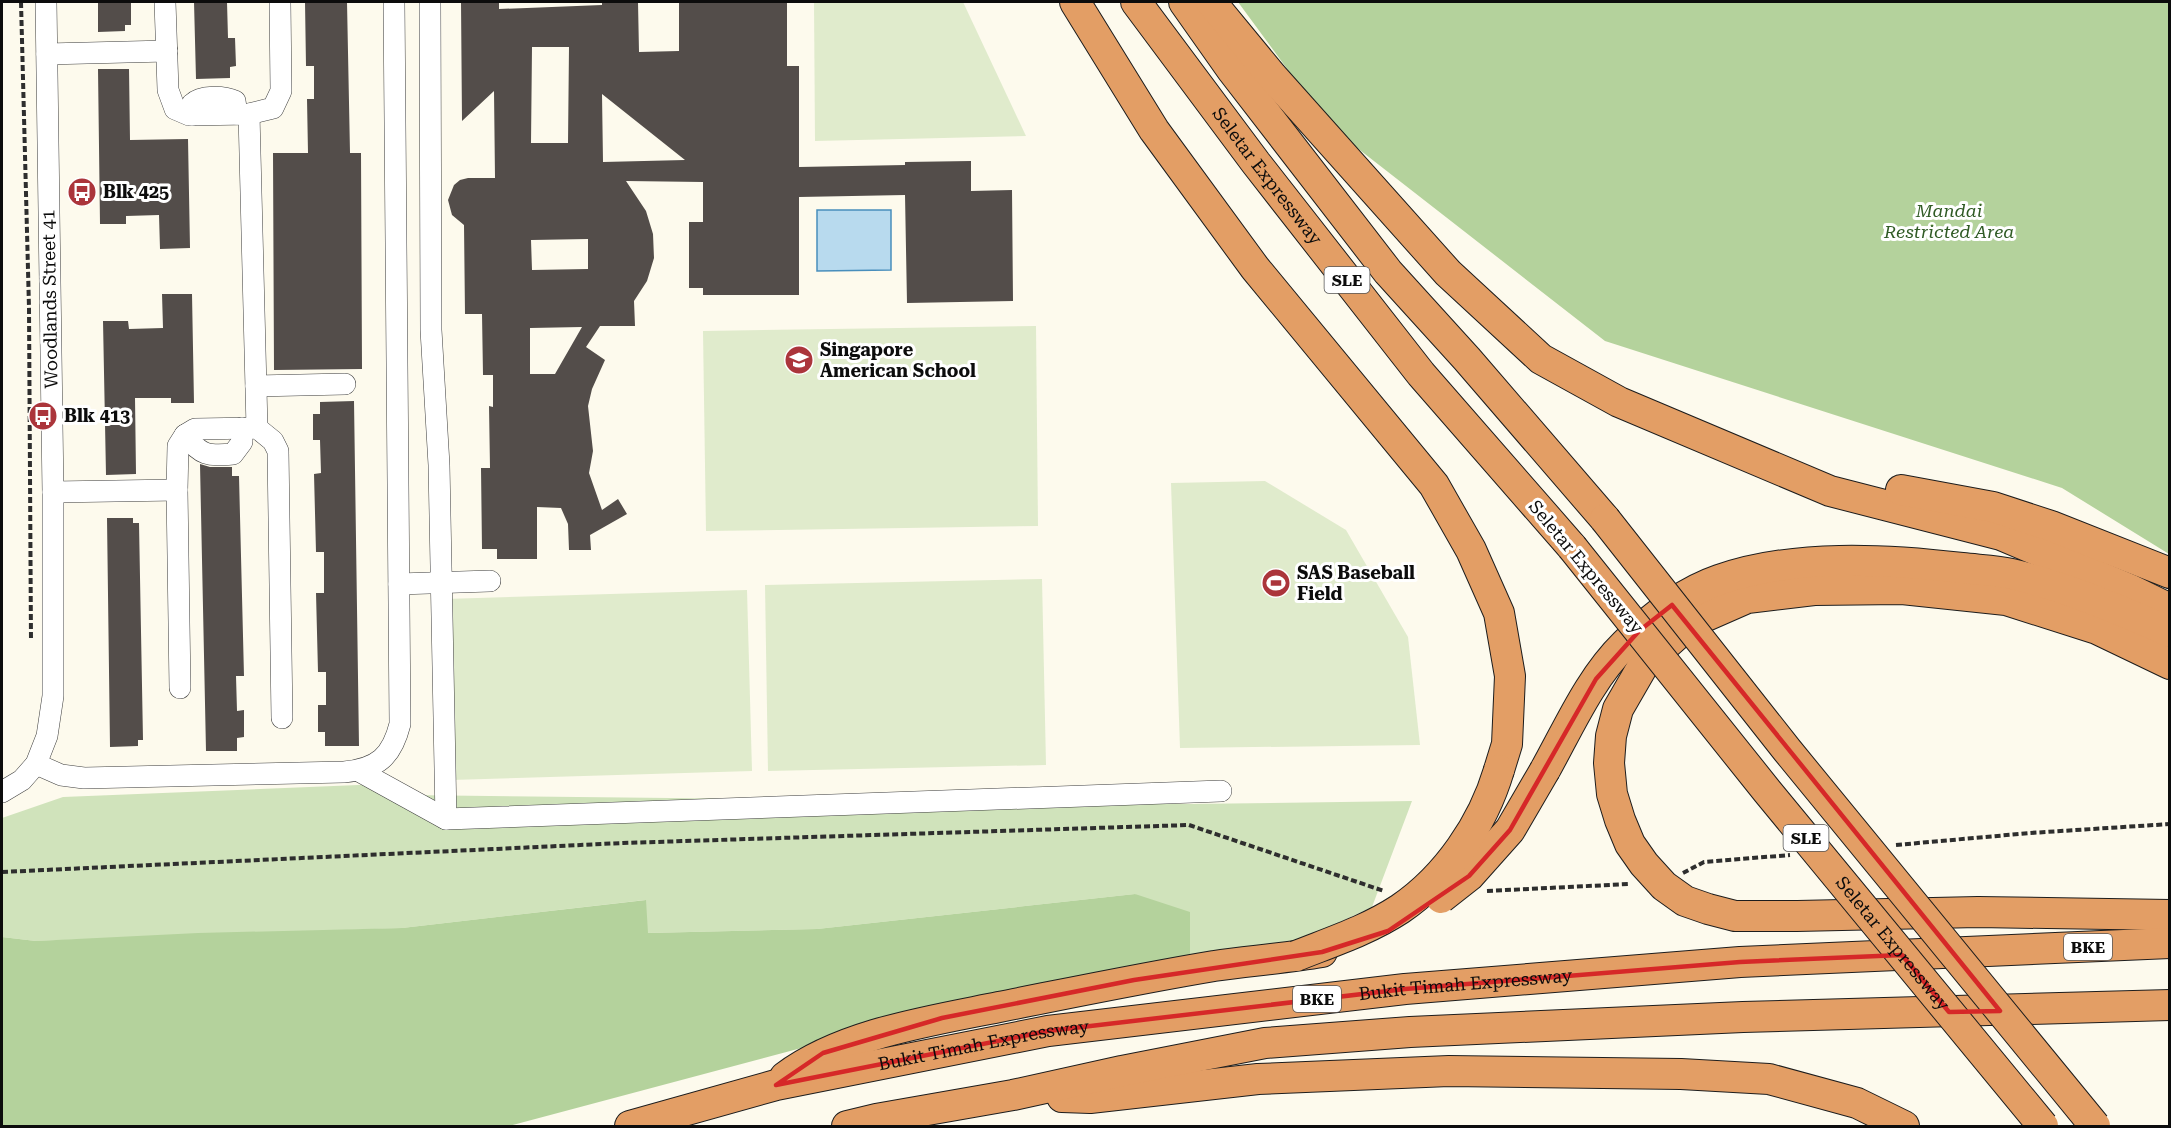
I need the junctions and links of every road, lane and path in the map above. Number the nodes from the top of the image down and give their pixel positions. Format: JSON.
{"nodes":[{"id":1,"x":21,"y":2,"type":"edge"},
{"id":2,"x":46,"y":2,"type":"edge"},
{"id":3,"x":165,"y":2,"type":"edge"},
{"id":4,"x":280,"y":2,"type":"edge"},
{"id":5,"x":394,"y":2,"type":"edge"},
{"id":6,"x":430,"y":2,"type":"edge"},
{"id":7,"x":1075,"y":2,"type":"edge"},
{"id":8,"x":1136,"y":2,"type":"edge"},
{"id":9,"x":1184,"y":2,"type":"edge"},
{"id":10,"x":1211,"y":2,"type":"edge"},
{"id":11,"x":167,"y":51,"type":"junction"},
{"id":12,"x":47,"y":54,"type":"junction"},
{"id":13,"x":243,"y":114,"type":"junction"},
{"id":14,"x":431,"y":330,"type":"junction"},
{"id":15,"x":396,"y":332,"type":"junction"},
{"id":16,"x":345,"y":384,"type":"dead end"},
{"id":17,"x":256,"y":386,"type":"junction"},
{"id":18,"x":249,"y":428,"type":"junction"},
{"id":19,"x":1790,"y":475,"type":"junction"},
{"id":20,"x":177,"y":490,"type":"junction"},
{"id":21,"x":53,"y":492,"type":"junction"},
{"id":22,"x":2169,"y":573,"type":"edge"},
{"id":23,"x":490,"y":581,"type":"dead end"},
{"id":24,"x":440,"y":583,"type":"junction"},
{"id":25,"x":399,"y":584,"type":"junction"},
{"id":26,"x":2169,"y":609,"type":"edge"},
{"id":27,"x":2169,"y":632,"type":"edge"},
{"id":28,"x":31,"y":644,"type":"dead end"},
{"id":29,"x":2169,"y":664,"type":"edge"},
{"id":30,"x":180,"y":688,"type":"dead end"},
{"id":31,"x":282,"y":718,"type":"dead end"},
{"id":32,"x":36,"y":765,"type":"junction"},
{"id":33,"x":359,"y":771,"type":"junction"},
{"id":34,"x":1221,"y":791,"type":"dead end"},
{"id":35,"x":2,"y":792,"type":"edge"},
{"id":36,"x":446,"y":819,"type":"junction"},
{"id":37,"x":2169,"y":824,"type":"edge"},
{"id":38,"x":1891,"y":846,"type":"dead end"},
{"id":39,"x":1797,"y":854,"type":"dead end"},
{"id":40,"x":2,"y":872,"type":"edge"},
{"id":41,"x":1678,"y":876,"type":"dead end"},
{"id":42,"x":1637,"y":883,"type":"dead end"},
{"id":43,"x":1386,"y":891,"type":"dead end"},
{"id":44,"x":1477,"y":891,"type":"dead end"},
{"id":45,"x":2169,"y":915,"type":"edge"},
{"id":46,"x":2169,"y":943,"type":"edge"},
{"id":47,"x":1296,"y":956,"type":"junction"},
{"id":48,"x":2169,"y":1005,"type":"edge"},
{"id":49,"x":1961,"y":1012,"type":"junction"},
{"id":50,"x":2169,"y":1026,"type":"edge"},
{"id":51,"x":776,"y":1085,"type":"junction"},
{"id":52,"x":1013,"y":1095,"type":"junction"},
{"id":53,"x":630,"y":1126,"type":"edge"},
{"id":54,"x":847,"y":1126,"type":"edge"},
{"id":55,"x":1904,"y":1126,"type":"edge"},
{"id":56,"x":2043,"y":1126,"type":"edge"},
{"id":57,"x":2095,"y":1126,"type":"edge"}],
"edges":[{"from":1,"to":28,"type":"path"},
{"from":2,"to":12,"type":"street","name":"Woodlands Street 41"},
{"from":3,"to":11,"type":"street"},
{"from":4,"to":13,"type":"street"},
{"from":5,"to":15,"type":"street"},
{"from":6,"to":14,"type":"street"},
{"from":7,"to":47,"type":"highway","bridge":true},
{"from":8,"to":56,"type":"highway","name":"Seletar Expressway","number":"SLE","bridge":true},
{"from":9,"to":57,"type":"highway","bridge":true},
{"from":10,"to":19,"type":"highway"},
{"from":11,"to":12,"type":"street"},
{"from":11,"to":13,"type":"street"},
{"from":12,"to":21,"type":"street","name":"Woodlands Street 41"},
{"from":13,"to":17,"type":"street"},
{"from":14,"to":15,"type":"street"},
{"from":14,"to":24,"type":"street"},
{"from":15,"to":25,"type":"street"},
{"from":16,"to":17,"type":"street"},
{"from":17,"to":18,"type":"street"},
{"from":18,"to":20,"type":"street"},
{"from":18,"to":31,"type":"street"},
{"from":19,"to":22,"type":"highway"},
{"from":19,"to":26,"type":"highway"},
{"from":20,"to":21,"type":"street"},
{"from":20,"to":30,"type":"street"},
{"from":21,"to":32,"type":"street","name":"Woodlands Street 41"},
{"from":23,"to":24,"type":"street"},
{"from":24,"to":25,"type":"street"},
{"from":24,"to":36,"type":"street"},
{"from":25,"to":33,"type":"street"},
{"from":27,"to":47,"type":"highway","bridge":true},
{"from":29,"to":45,"type":"highway"},
{"from":32,"to":33,"type":"street"},
{"from":32,"to":35,"type":"street","name":"Woodlands Street 41"},
{"from":33,"to":36,"type":"street"},
{"from":34,"to":36,"type":"street"},
{"from":37,"to":38,"type":"path"},
{"from":39,"to":41,"type":"path"},
{"from":40,"to":43,"type":"path"},
{"from":42,"to":44,"type":"path"},
{"from":46,"to":51,"type":"highway","name":"Bukit Timah Expressway","number":"BKE"},
{"from":47,"to":51,"type":"highway"},
{"from":48,"to":49,"type":"highway","number":"BKE"},
{"from":49,"to":50,"type":"highway"},
{"from":49,"to":52,"type":"highway","number":"BKE"},
{"from":51,"to":53,"type":"highway","name":"Bukit Timah Expressway","number":"BKE"},
{"from":52,"to":54,"type":"highway","number":"BKE"},
{"from":52,"to":55,"type":"highway"}]}
